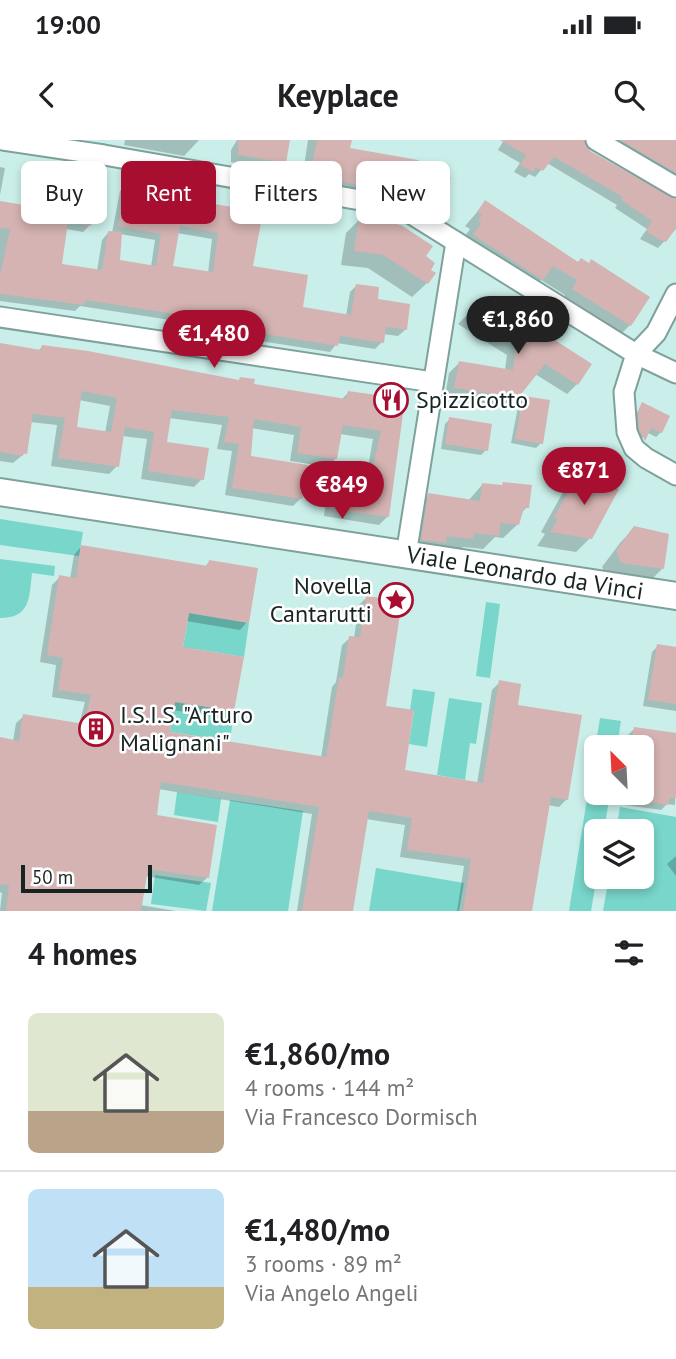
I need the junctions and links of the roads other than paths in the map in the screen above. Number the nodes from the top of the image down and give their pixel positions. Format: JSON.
{"nodes":[{"id":1,"x":3,"y":140,"type":"edge"},
{"id":2,"x":596,"y":140,"type":"edge"},
{"id":3,"x":105,"y":147,"type":"edge"},
{"id":4,"x":676,"y":187,"type":"edge"},
{"id":5,"x":456,"y":242,"type":"junction"},
{"id":6,"x":676,"y":294,"type":"edge"},
{"id":7,"x":0,"y":317,"type":"edge"},
{"id":8,"x":636,"y":354,"type":"junction"},
{"id":9,"x":676,"y":373,"type":"edge"},
{"id":10,"x":433,"y":382,"type":"junction"},
{"id":11,"x":676,"y":475,"type":"edge"},
{"id":12,"x":0,"y":492,"type":"edge"},
{"id":13,"x":406,"y":555,"type":"junction"},
{"id":14,"x":676,"y":596,"type":"edge"}],
"edges":[{"from":1,"to":3,"type":"street"},
{"from":2,"to":4,"type":"street"},
{"from":3,"to":5,"type":"street"},
{"from":5,"to":8,"type":"street"},
{"from":5,"to":10,"type":"street"},
{"from":6,"to":8,"type":"street"},
{"from":7,"to":10,"type":"street"},
{"from":8,"to":9,"type":"street"},
{"from":8,"to":11,"type":"street"},
{"from":10,"to":13,"type":"street"},
{"from":12,"to":13,"type":"main road","name":"Viale Leonardo da Vinci"},
{"from":13,"to":14,"type":"main road","name":"Viale Leonardo da Vinci"}]}
